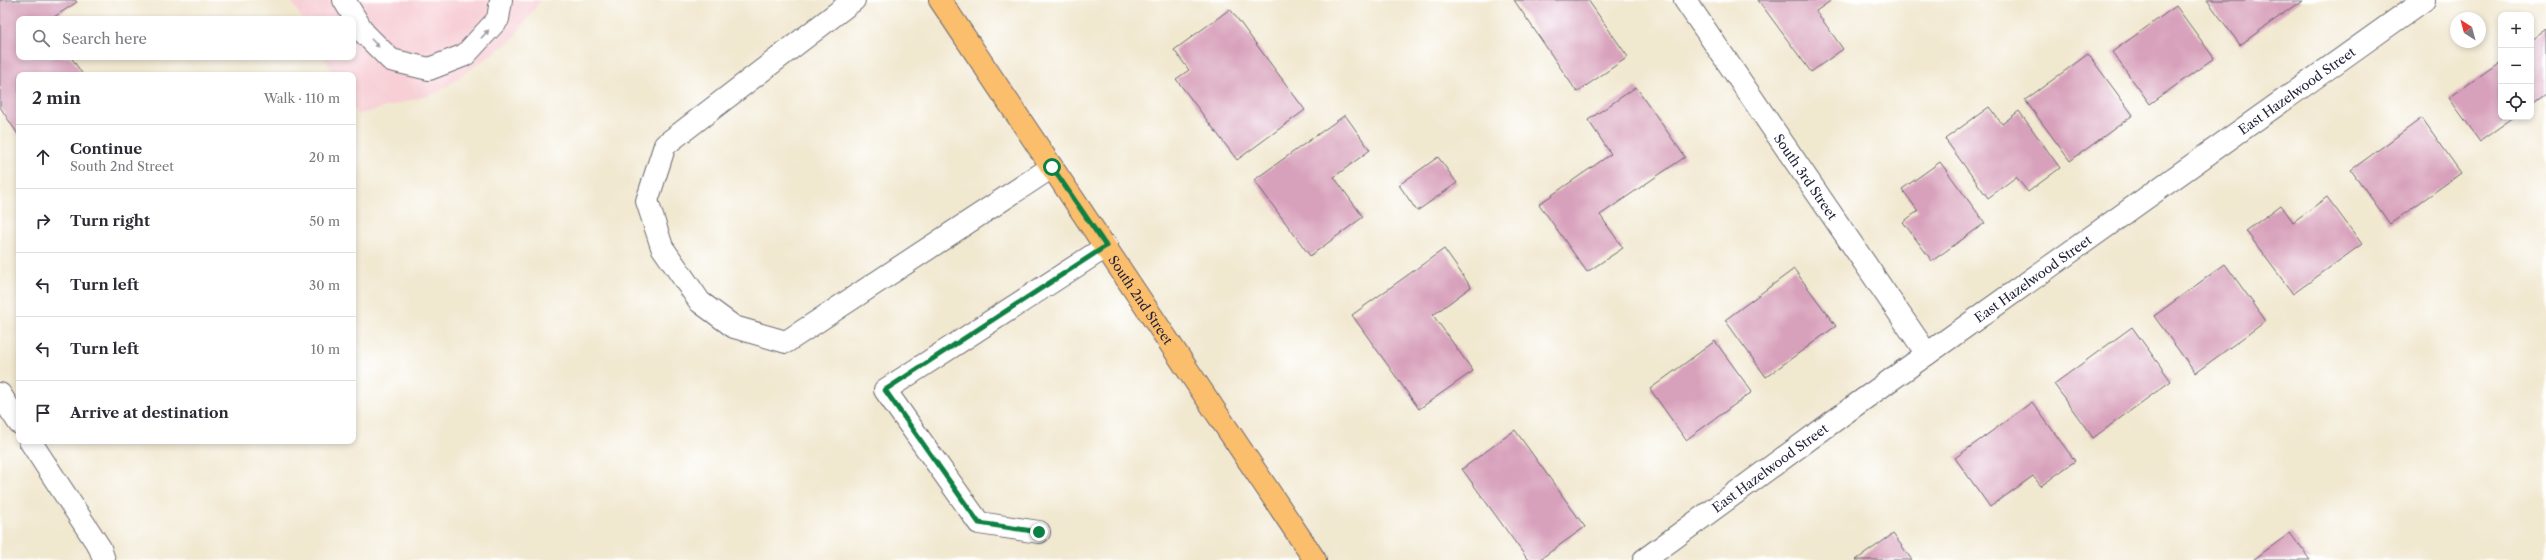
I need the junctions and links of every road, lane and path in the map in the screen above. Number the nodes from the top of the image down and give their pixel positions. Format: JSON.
{"nodes":[{"id":1,"x":344,"y":0,"type":"edge"},
{"id":2,"x":501,"y":0,"type":"edge"},
{"id":3,"x":854,"y":0,"type":"edge"},
{"id":4,"x":940,"y":0,"type":"edge"},
{"id":5,"x":1685,"y":0,"type":"edge"},
{"id":6,"x":2424,"y":0,"type":"edge"},
{"id":7,"x":354,"y":16,"type":"edge"},
{"id":8,"x":356,"y":20,"type":"edge"},
{"id":9,"x":1052,"y":167,"type":"junction"},
{"id":10,"x":1106,"y":246,"type":"junction"},
{"id":11,"x":1927,"y":354,"type":"junction"},
{"id":12,"x":0,"y":394,"type":"edge"},
{"id":13,"x":16,"y":418,"type":"edge"},
{"id":14,"x":32,"y":444,"type":"edge"},
{"id":15,"x":1039,"y":532,"type":"dead end"},
{"id":16,"x":104,"y":560,"type":"edge"},
{"id":17,"x":1315,"y":560,"type":"edge"},
{"id":18,"x":1644,"y":560,"type":"edge"}],
"edges":[{"from":1,"to":7,"type":"street","one_way":true},
{"from":8,"to":2,"type":"street","one_way":true},
{"from":3,"to":9,"type":"street"},
{"from":4,"to":9,"type":"main road","name":"South 2nd Street"},
{"from":5,"to":11,"type":"street","name":"South 3rd Street"},
{"from":6,"to":11,"type":"street","name":"East Hazelwood Street"},
{"from":9,"to":10,"type":"main road","name":"South 2nd Street"},
{"from":10,"to":15,"type":"street"},
{"from":10,"to":17,"type":"main road","name":"South 2nd Street"},
{"from":11,"to":18,"type":"street","name":"East Hazelwood Street"},
{"from":12,"to":13,"type":"street"},
{"from":14,"to":16,"type":"street"}]}
